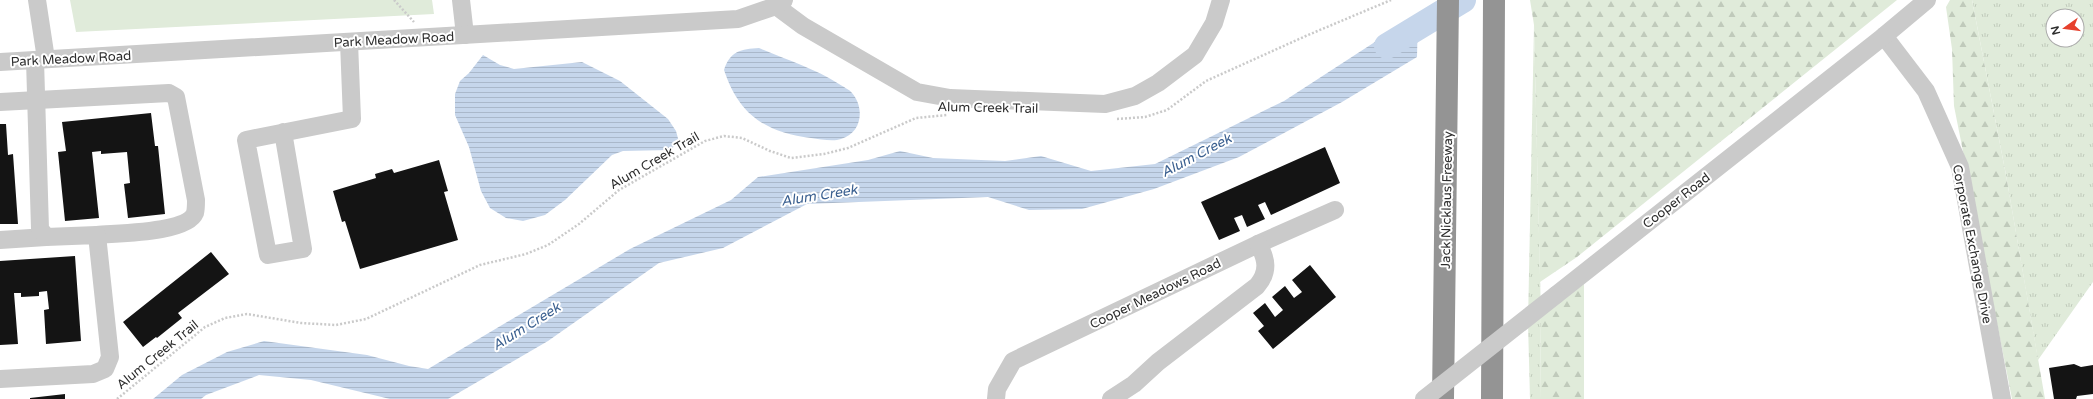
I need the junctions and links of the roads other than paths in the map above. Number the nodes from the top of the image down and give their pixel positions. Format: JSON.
{"nodes":[{"id":1,"x":37,"y":0,"type":"edge"},
{"id":2,"x":461,"y":0,"type":"edge"},
{"id":3,"x":1221,"y":0,"type":"edge"},
{"id":4,"x":1448,"y":0,"type":"edge"},
{"id":5,"x":1494,"y":0,"type":"edge"},
{"id":6,"x":1927,"y":0,"type":"edge"},
{"id":7,"x":780,"y":3,"type":"edge"},
{"id":8,"x":465,"y":35,"type":"junction"},
{"id":9,"x":1884,"y":36,"type":"junction"},
{"id":10,"x":349,"y":42,"type":"junction"},
{"id":11,"x":40,"y":60,"type":"junction"},
{"id":12,"x":0,"y":62,"type":"edge"},
{"id":13,"x":36,"y":100,"type":"junction"},
{"id":14,"x":0,"y":102,"type":"edge"},
{"id":15,"x":283,"y":132,"type":"junction"},
{"id":16,"x":1336,"y":210,"type":"dead end"},
{"id":17,"x":97,"y":235,"type":"junction"},
{"id":18,"x":46,"y":237,"type":"junction"},
{"id":19,"x":0,"y":240,"type":"edge"},
{"id":20,"x":1258,"y":244,"type":"junction"},
{"id":21,"x":0,"y":379,"type":"edge"},
{"id":22,"x":996,"y":399,"type":"edge"},
{"id":23,"x":1111,"y":399,"type":"edge"},
{"id":24,"x":1424,"y":399,"type":"edge"},
{"id":25,"x":1443,"y":399,"type":"edge"},
{"id":26,"x":1492,"y":399,"type":"edge"},
{"id":27,"x":2002,"y":399,"type":"edge"}],
"edges":[{"from":1,"to":11,"type":"street"},
{"from":2,"to":8,"type":"street"},
{"from":3,"to":7,"type":"street"},
{"from":4,"to":25,"type":"highway","name":"Jack Nicklaus Freeway"},
{"from":5,"to":26,"type":"highway"},
{"from":6,"to":9,"type":"street","name":"Cooper Road"},
{"from":7,"to":8,"type":"street","name":"Park Meadow Road"},
{"from":8,"to":10,"type":"street","name":"Park Meadow Road"},
{"from":9,"to":24,"type":"street","name":"Cooper Road","bridge":true},
{"from":9,"to":27,"type":"street","name":"Corporate Exchange Drive"},
{"from":10,"to":11,"type":"street","name":"Park Meadow Road"},
{"from":10,"to":15,"type":"street"},
{"from":11,"to":12,"type":"street","name":"Park Meadow Road"},
{"from":11,"to":13,"type":"street"},
{"from":13,"to":14,"type":"street"},
{"from":13,"to":17,"type":"street"},
{"from":13,"to":18,"type":"street"},
{"from":15,"to":15,"type":"street"},
{"from":16,"to":20,"type":"street","name":"Cooper Meadows Road"},
{"from":17,"to":18,"type":"street"},
{"from":17,"to":21,"type":"street"},
{"from":18,"to":19,"type":"street"},
{"from":20,"to":22,"type":"street","name":"Cooper Meadows Road"},
{"from":20,"to":23,"type":"street"}]}
